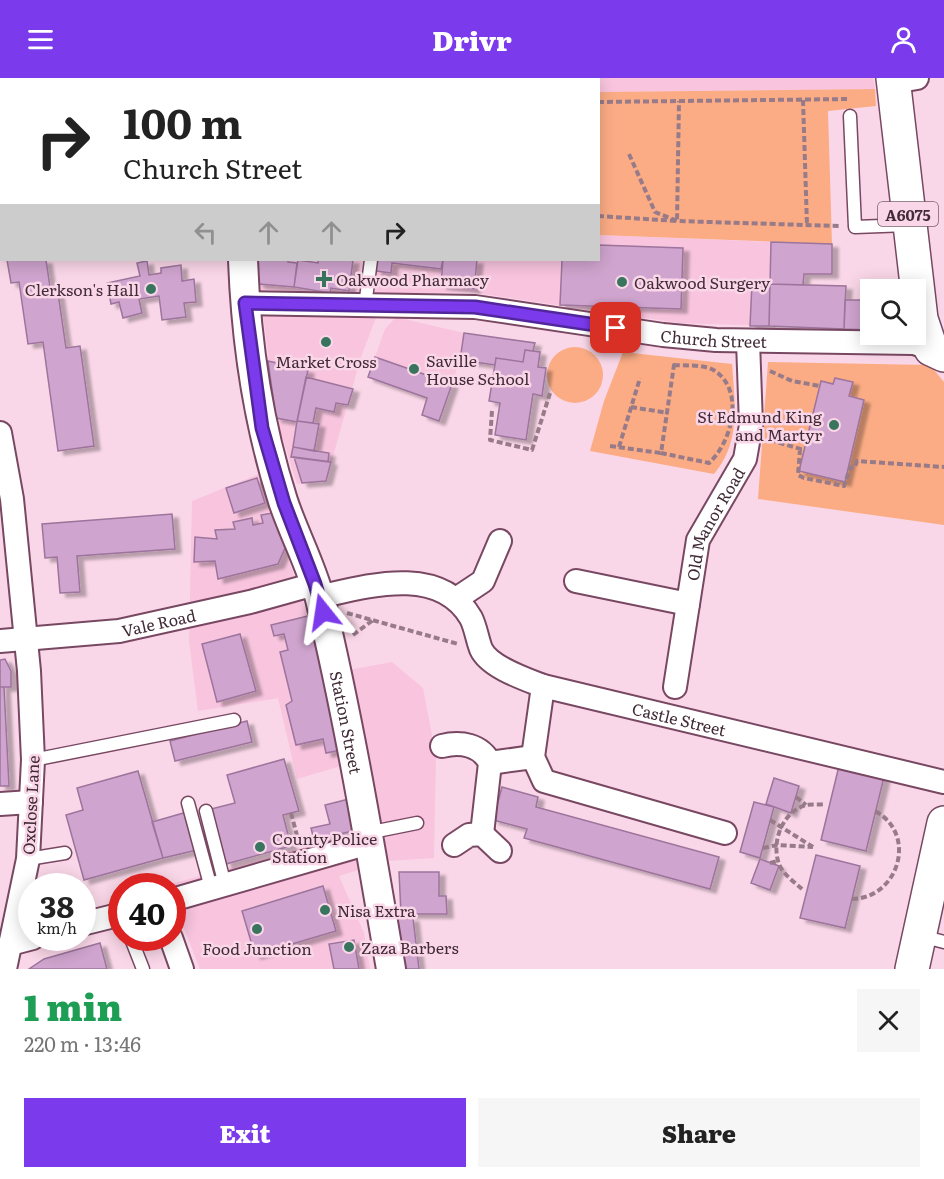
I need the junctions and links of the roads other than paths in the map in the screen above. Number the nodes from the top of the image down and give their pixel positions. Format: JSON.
{"nodes":[{"id":1,"x":901,"y":79,"type":"edge"},
{"id":2,"x":850,"y":116,"type":"road end"},
{"id":3,"x":909,"y":225,"type":"junction"},
{"id":4,"x":243,"y":261,"type":"edge"},
{"id":5,"x":371,"y":261,"type":"edge"},
{"id":6,"x":245,"y":303,"type":"junction"},
{"id":7,"x":365,"y":306,"type":"junction"},
{"id":8,"x":748,"y":341,"type":"junction"},
{"id":9,"x":937,"y":352,"type":"edge"},
{"id":10,"x":0,"y":433,"type":"edge"},
{"id":11,"x":2,"y":458,"type":"edge"},
{"id":12,"x":500,"y":541,"type":"dead end"},
{"id":13,"x":576,"y":581,"type":"dead end"},
{"id":14,"x":319,"y":598,"type":"junction"},
{"id":15,"x":456,"y":599,"type":"junction"},
{"id":16,"x":688,"y":604,"type":"junction"},
{"id":17,"x":26,"y":639,"type":"junction"},
{"id":18,"x":0,"y":640,"type":"edge"},
{"id":19,"x":543,"y":686,"type":"junction"},
{"id":20,"x":675,"y":687,"type":"dead end"},
{"id":21,"x":234,"y":720,"type":"dead end"},
{"id":22,"x":442,"y":746,"type":"dead end"},
{"id":23,"x":534,"y":757,"type":"junction"},
{"id":24,"x":33,"y":760,"type":"junction"},
{"id":25,"x":490,"y":763,"type":"junction"},
{"id":26,"x":944,"y":782,"type":"edge"},
{"id":27,"x":31,"y":802,"type":"junction"},
{"id":28,"x":188,"y":803,"type":"dead end"},
{"id":29,"x":0,"y":804,"type":"edge"},
{"id":30,"x":206,"y":811,"type":"dead end"},
{"id":31,"x":417,"y":823,"type":"dead end"},
{"id":32,"x":944,"y":823,"type":"edge"},
{"id":33,"x":725,"y":833,"type":"dead end"},
{"id":34,"x":482,"y":834,"type":"junction"},
{"id":35,"x":368,"y":838,"type":"junction"},
{"id":36,"x":454,"y":845,"type":"dead end"},
{"id":37,"x":500,"y":851,"type":"dead end"},
{"id":38,"x":65,"y":853,"type":"dead end"},
{"id":39,"x":28,"y":859,"type":"junction"},
{"id":40,"x":218,"y":886,"type":"junction"},
{"id":41,"x":186,"y":896,"type":"edge"},
{"id":42,"x":932,"y":939,"type":"edge"},
{"id":43,"x":18,"y":942,"type":"edge"},
{"id":44,"x":10,"y":944,"type":"junction"},
{"id":45,"x":136,"y":951,"type":"edge"},
{"id":46,"x":176,"y":951,"type":"edge"},
{"id":47,"x":4,"y":969,"type":"edge"},
{"id":48,"x":143,"y":969,"type":"edge"},
{"id":49,"x":182,"y":969,"type":"edge"},
{"id":50,"x":391,"y":969,"type":"edge"},
{"id":51,"x":912,"y":969,"type":"edge"}],
"edges":[{"from":1,"to":3,"type":"main road","number":"A6075"},
{"from":2,"to":3,"type":"lane"},
{"from":3,"to":9,"type":"main road","number":"A6075"},
{"from":4,"to":6,"type":"street","name":"Station Street"},
{"from":5,"to":7,"type":"lane"},
{"from":6,"to":7,"type":"street","name":"Church Street"},
{"from":6,"to":14,"type":"street","name":"Station Street"},
{"from":7,"to":8,"type":"street","name":"Church Street"},
{"from":8,"to":9,"type":"street","name":"Church Street"},
{"from":8,"to":16,"type":"street","name":"Old Manor Road"},
{"from":10,"to":11,"type":"street","name":"Oxclose Lane"},
{"from":11,"to":17,"type":"street","name":"Oxclose Lane"},
{"from":12,"to":15,"type":"street"},
{"from":13,"to":16,"type":"street","name":"Old Manor Road"},
{"from":14,"to":15,"type":"street"},
{"from":14,"to":17,"type":"street","name":"Vale Road"},
{"from":14,"to":35,"type":"street","name":"Station Street"},
{"from":15,"to":19,"type":"street","name":"Castle Street"},
{"from":16,"to":20,"type":"street","name":"Old Manor Road"},
{"from":17,"to":18,"type":"street","name":"Vale Road"},
{"from":17,"to":24,"type":"street","name":"Oxclose Lane"},
{"from":19,"to":23,"type":"street"},
{"from":19,"to":26,"type":"street","name":"Castle Street"},
{"from":21,"to":24,"type":"lane"},
{"from":22,"to":25,"type":"street"},
{"from":23,"to":25,"type":"street"},
{"from":23,"to":33,"type":"street"},
{"from":24,"to":27,"type":"street","name":"Oxclose Lane"},
{"from":25,"to":34,"type":"street"},
{"from":27,"to":29,"type":"street"},
{"from":27,"to":39,"type":"street","name":"Oxclose Lane"},
{"from":28,"to":40,"type":"lane"},
{"from":30,"to":40,"type":"lane"},
{"from":31,"to":35,"type":"lane"},
{"from":32,"to":42,"type":"main road"},
{"from":34,"to":36,"type":"street"},
{"from":34,"to":37,"type":"street"},
{"from":35,"to":40,"type":"street"},
{"from":35,"to":50,"type":"street","name":"Station Street"},
{"from":38,"to":39,"type":"lane"},
{"from":39,"to":44,"type":"street","name":"Oxclose Lane"},
{"from":40,"to":41,"type":"street"},
{"from":42,"to":51,"type":"main road"},
{"from":43,"to":44,"type":"street"},
{"from":44,"to":47,"type":"street","name":"Oxclose Lane"},
{"from":45,"to":48,"type":"lane"},
{"from":46,"to":49,"type":"street"}]}
